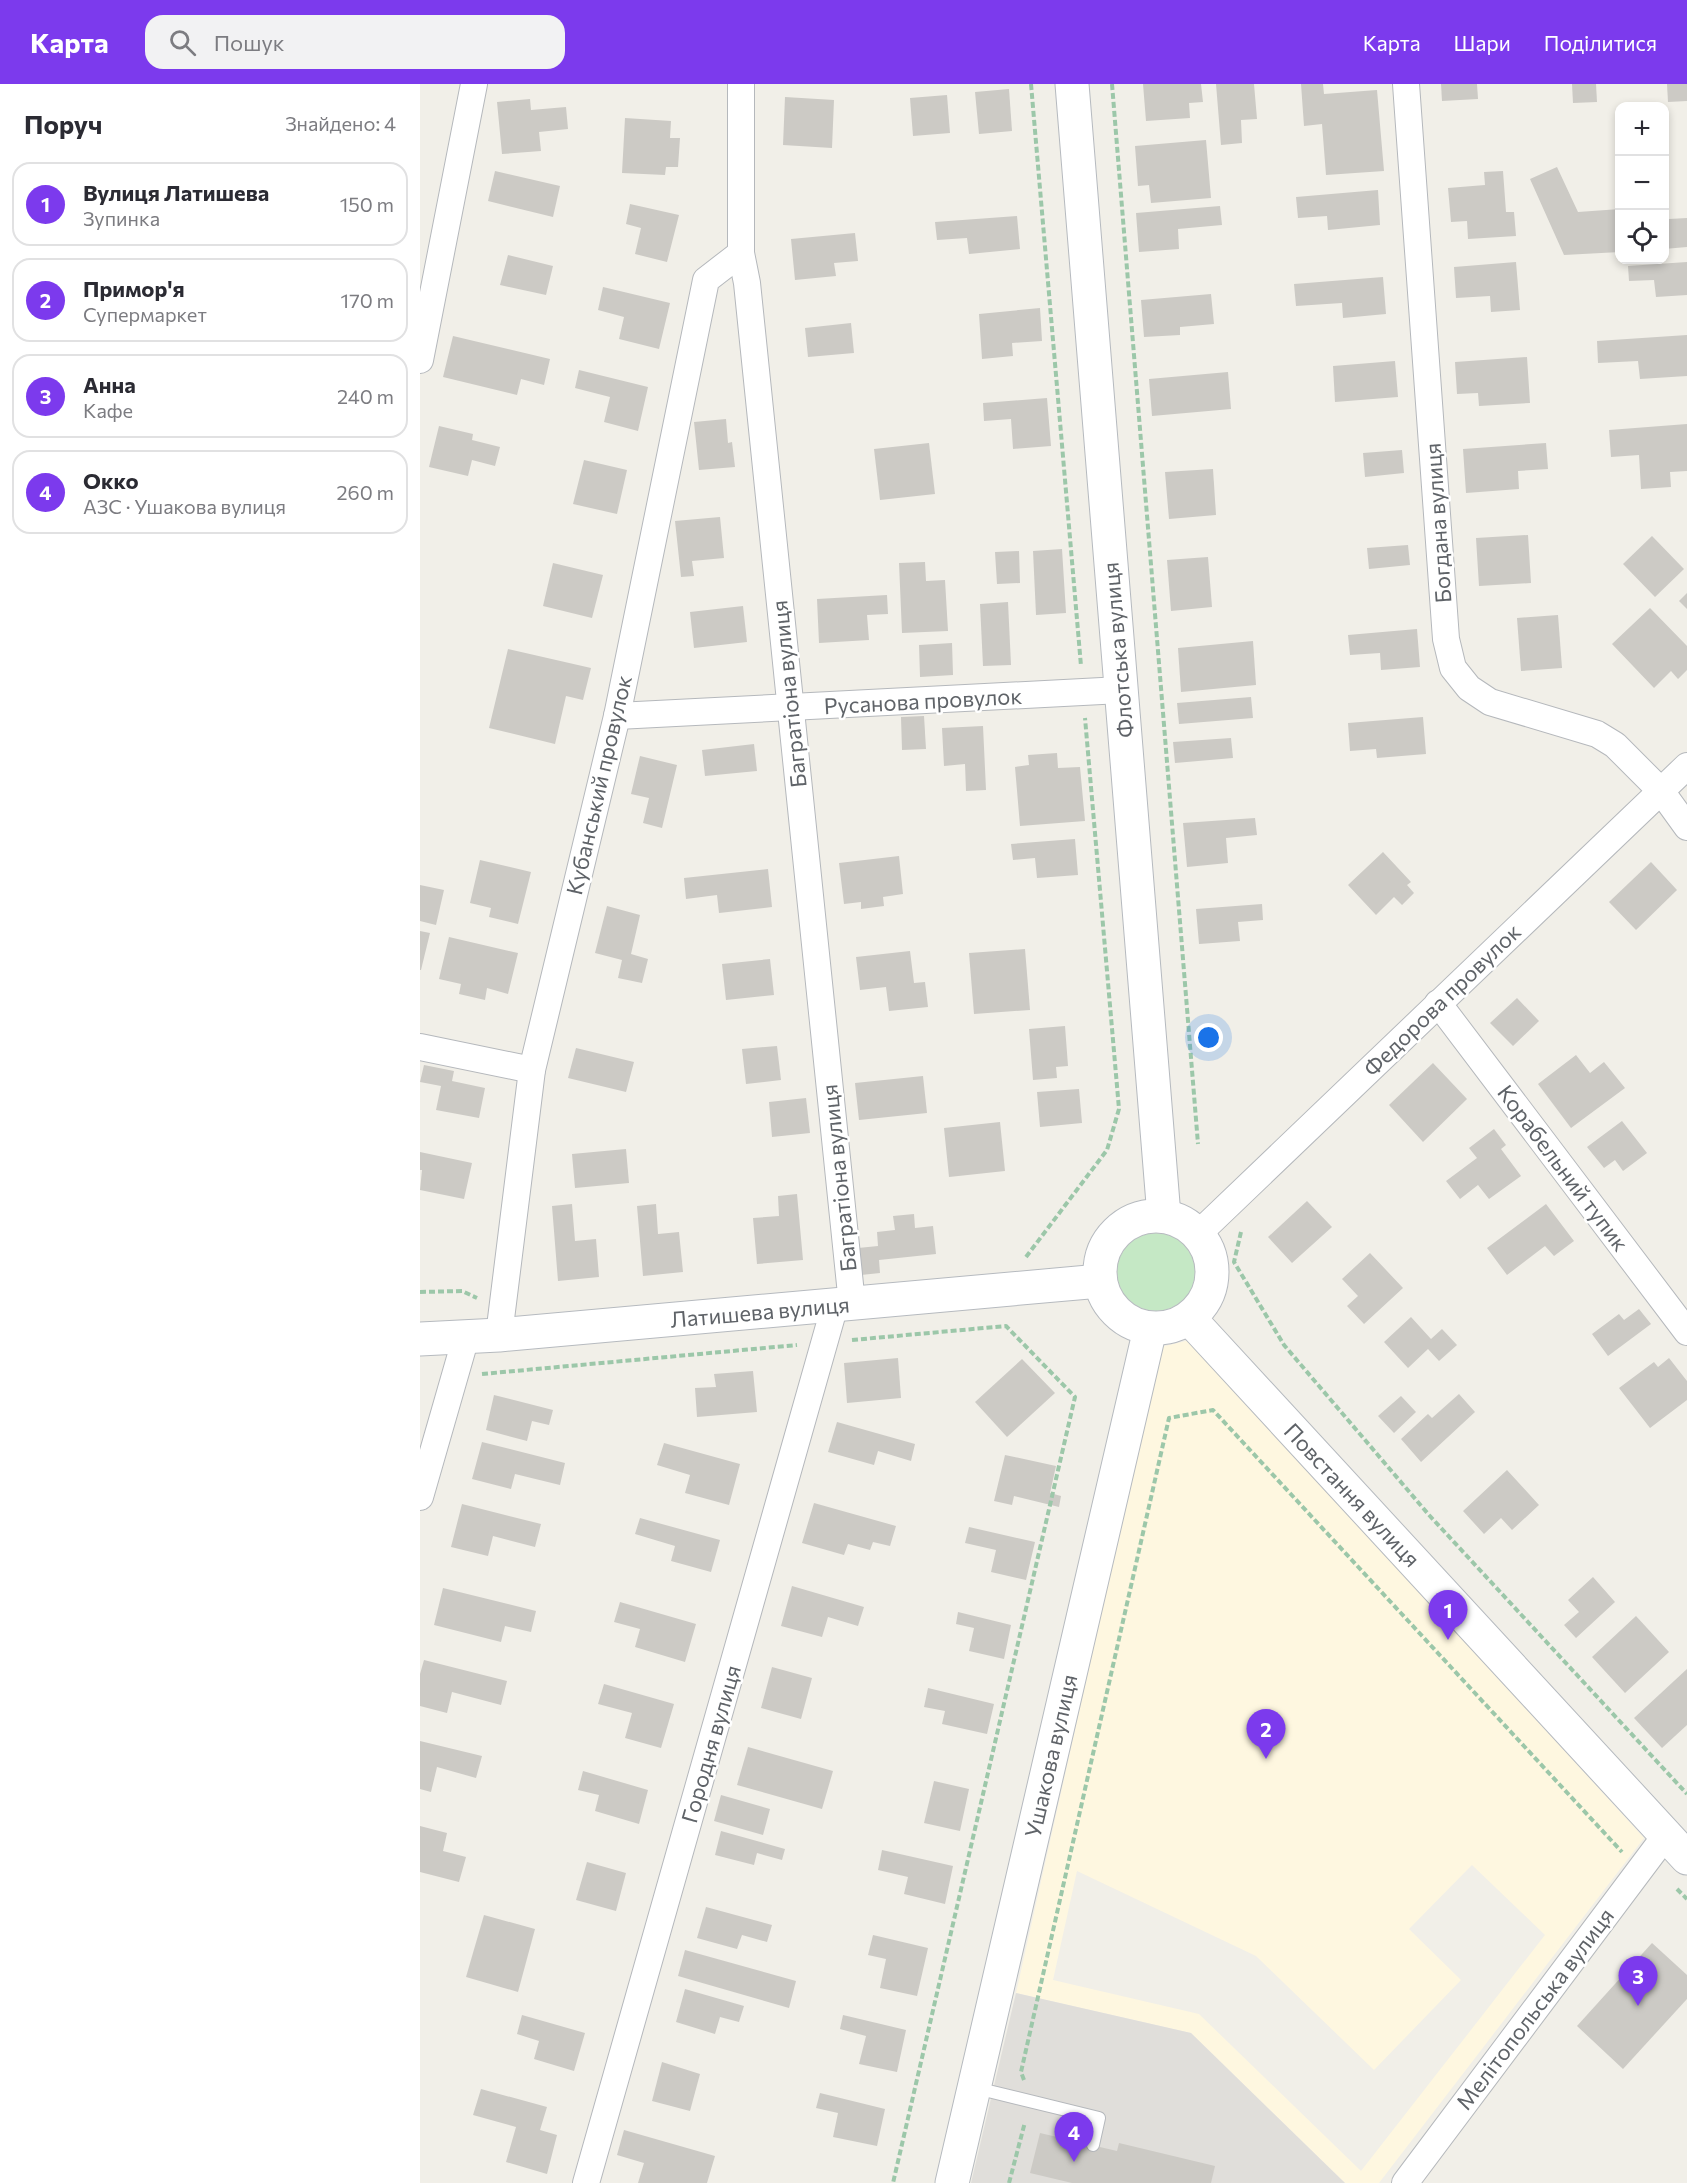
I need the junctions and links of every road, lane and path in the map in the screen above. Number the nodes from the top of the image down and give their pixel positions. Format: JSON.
{"nodes":[{"id":1,"x":474,"y":84,"type":"edge"},
{"id":2,"x":741,"y":84,"type":"edge"},
{"id":3,"x":1031,"y":84,"type":"edge"},
{"id":4,"x":1072,"y":84,"type":"edge"},
{"id":5,"x":1112,"y":84,"type":"edge"},
{"id":6,"x":1406,"y":84,"type":"edge"},
{"id":7,"x":741,"y":253,"type":"junction"},
{"id":8,"x":420,"y":360,"type":"edge"},
{"id":9,"x":1121,"y":690,"type":"junction"},
{"id":10,"x":1083,"y":692,"type":"junction"},
{"id":11,"x":790,"y":708,"type":"junction"},
{"id":12,"x":617,"y":716,"type":"junction"},
{"id":13,"x":1687,"y":766,"type":"edge"},
{"id":14,"x":1661,"y":791,"type":"junction"},
{"id":15,"x":1687,"y":828,"type":"edge"},
{"id":16,"x":1438,"y":1003,"type":"junction"},
{"id":17,"x":420,"y":1047,"type":"edge"},
{"id":18,"x":532,"y":1070,"type":"junction"},
{"id":19,"x":1198,"y":1144,"type":"dead end"},
{"id":20,"x":1164,"y":1216,"type":"junction"},
{"id":21,"x":1198,"y":1234,"type":"junction"},
{"id":22,"x":1234,"y":1262,"type":"dead end"},
{"id":23,"x":1020,"y":1266,"type":"dead end"},
{"id":24,"x":1100,"y":1281,"type":"junction"},
{"id":25,"x":843,"y":1305,"type":"junction"},
{"id":26,"x":1189,"y":1318,"type":"junction"},
{"id":27,"x":1150,"y":1329,"type":"junction"},
{"id":28,"x":1687,"y":1332,"type":"edge"},
{"id":29,"x":500,"y":1335,"type":"junction"},
{"id":30,"x":466,"y":1337,"type":"junction"},
{"id":31,"x":420,"y":1339,"type":"edge"},
{"id":32,"x":824,"y":1343,"type":"junction"},
{"id":33,"x":455,"y":1377,"type":"junction"},
{"id":34,"x":420,"y":1497,"type":"edge"},
{"id":35,"x":1687,"y":1794,"type":"edge"},
{"id":36,"x":1676,"y":1846,"type":"edge"},
{"id":37,"x":1644,"y":1864,"type":"junction"},
{"id":38,"x":1687,"y":1899,"type":"edge"},
{"id":39,"x":1022,"y":2072,"type":"dead end"},
{"id":40,"x":974,"y":2088,"type":"junction"},
{"id":41,"x":1030,"y":2101,"type":"junction"},
{"id":42,"x":1093,"y":2145,"type":"dead end"},
{"id":43,"x":957,"y":2182,"type":"edge"},
{"id":44,"x":586,"y":2183,"type":"edge"},
{"id":45,"x":893,"y":2183,"type":"edge"},
{"id":46,"x":1009,"y":2183,"type":"edge"},
{"id":47,"x":1405,"y":2183,"type":"edge"}],
"edges":[{"from":1,"to":8,"type":"street"},
{"from":2,"to":7,"type":"street","name":"Багратіона вулиця"},
{"from":3,"to":10,"type":"path"},
{"from":4,"to":9,"type":"street","name":"Флотська вулиця"},
{"from":5,"to":19,"type":"path"},
{"from":6,"to":14,"type":"street","name":"Богдана вулиця"},
{"from":7,"to":11,"type":"street","name":"Багратіона вулиця"},
{"from":7,"to":12,"type":"street","name":"Кубанський провулок"},
{"from":9,"to":10,"type":"street","name":"Русанова провулок"},
{"from":9,"to":20,"type":"street","name":"Флотська вулиця"},
{"from":10,"to":11,"type":"street","name":"Русанова провулок"},
{"from":10,"to":23,"type":"path"},
{"from":11,"to":12,"type":"street","name":"Русанова провулок"},
{"from":11,"to":25,"type":"street","name":"Багратіона вулиця"},
{"from":12,"to":18,"type":"street","name":"Кубанський провулок"},
{"from":13,"to":14,"type":"street","name":"Федорова провулок"},
{"from":14,"to":15,"type":"street","name":"Богдана вулиця"},
{"from":14,"to":16,"type":"street","name":"Федорова провулок"},
{"from":16,"to":21,"type":"street","name":"Федорова провулок"},
{"from":16,"to":28,"type":"street","name":"Корабельний тупик"},
{"from":17,"to":18,"type":"street"},
{"from":18,"to":29,"type":"street","name":"Кубанський провулок"},
{"from":20,"to":21,"type":"street"},
{"from":20,"to":24,"type":"street"},
{"from":21,"to":26,"type":"street"},
{"from":22,"to":35,"type":"path"},
{"from":24,"to":25,"type":"street","name":"Латишева вулиця"},
{"from":24,"to":27,"type":"street"},
{"from":25,"to":29,"type":"street","name":"Латишева вулиця"},
{"from":25,"to":32,"type":"street","name":"Городня вулиця"},
{"from":26,"to":27,"type":"street"},
{"from":26,"to":36,"type":"street","name":"Повстання вулиця"},
{"from":27,"to":40,"type":"street","name":"Ушакова вулиця"},
{"from":29,"to":30,"type":"street","name":"Латишева вулиця"},
{"from":30,"to":31,"type":"street","name":"Латишева вулиця"},
{"from":30,"to":33,"type":"street"},
{"from":32,"to":33,"type":"path"},
{"from":32,"to":44,"type":"street","name":"Городня вулиця"},
{"from":32,"to":45,"type":"path"},
{"from":33,"to":34,"type":"street"},
{"from":36,"to":37,"type":"street","name":"Мелітопольська вулиця"},
{"from":37,"to":38,"type":"path"},
{"from":37,"to":39,"type":"path"},
{"from":37,"to":47,"type":"street","name":"Мелітопольська вулиця"},
{"from":40,"to":41,"type":"lane"},
{"from":40,"to":43,"type":"street","name":"Ушакова вулиця"},
{"from":41,"to":42,"type":"lane"},
{"from":41,"to":46,"type":"path"}]}
